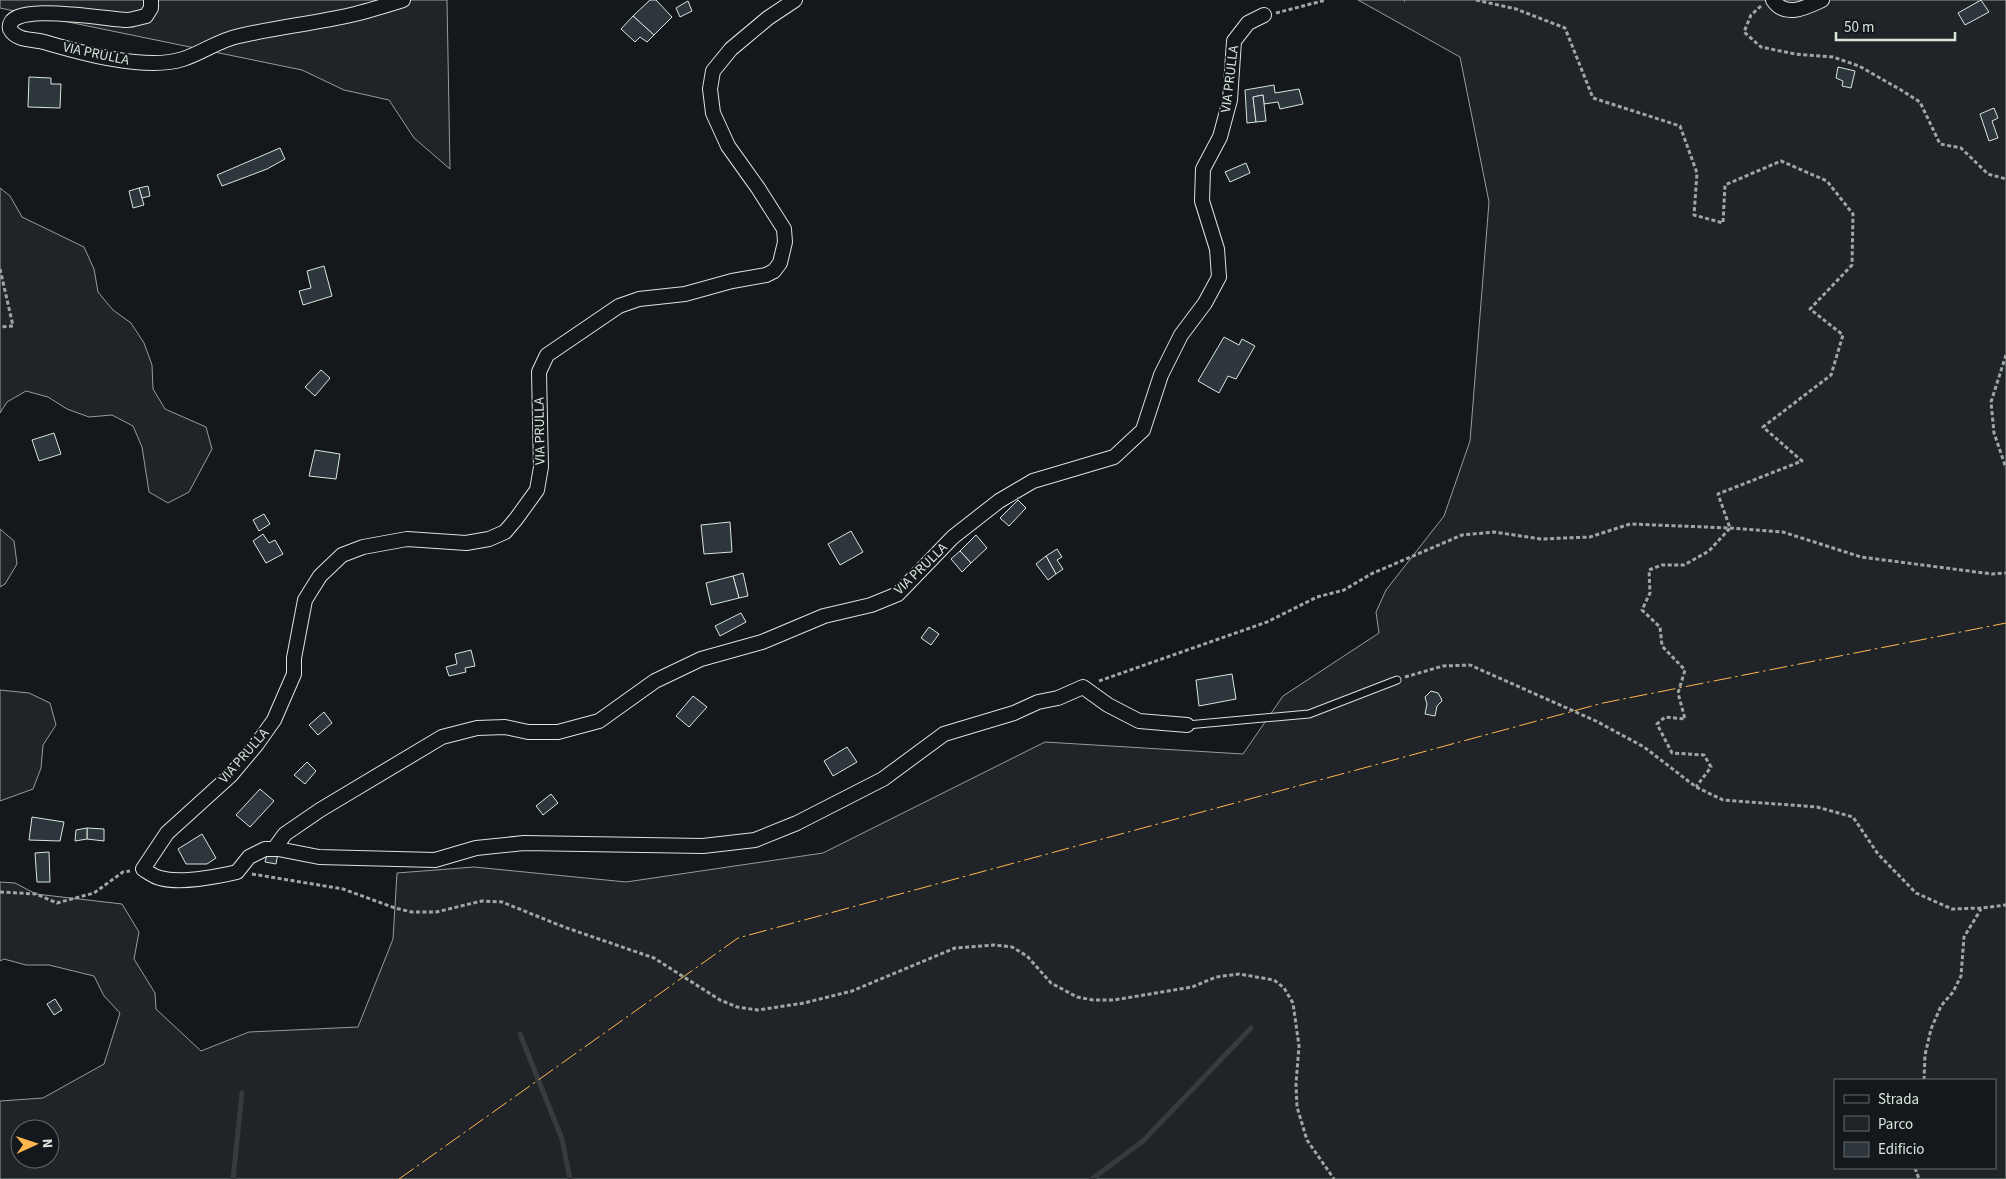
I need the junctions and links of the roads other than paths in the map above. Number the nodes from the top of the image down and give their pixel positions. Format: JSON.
{"nodes":[{"id":1,"x":151,"y":0,"type":"edge"},
{"id":2,"x":403,"y":0,"type":"edge"},
{"id":3,"x":795,"y":0,"type":"edge"},
{"id":4,"x":1773,"y":0,"type":"edge"},
{"id":5,"x":1822,"y":0,"type":"edge"},
{"id":6,"x":1264,"y":15,"type":"road end"},
{"id":7,"x":1397,"y":680,"type":"road end"},
{"id":8,"x":1187,"y":725,"type":"joint"},
{"id":9,"x":274,"y":849,"type":"junction"}],
"edges":[{"from":1,"to":2,"type":"street","name":"VIA PRULLA"},
{"from":3,"to":9,"type":"street","name":"VIA PRULLA"},
{"from":4,"to":5,"type":"street"},
{"from":6,"to":9,"type":"street","name":"VIA PRULLA"},
{"from":7,"to":8,"type":"lane"},
{"from":8,"to":9,"type":"street"}]}
